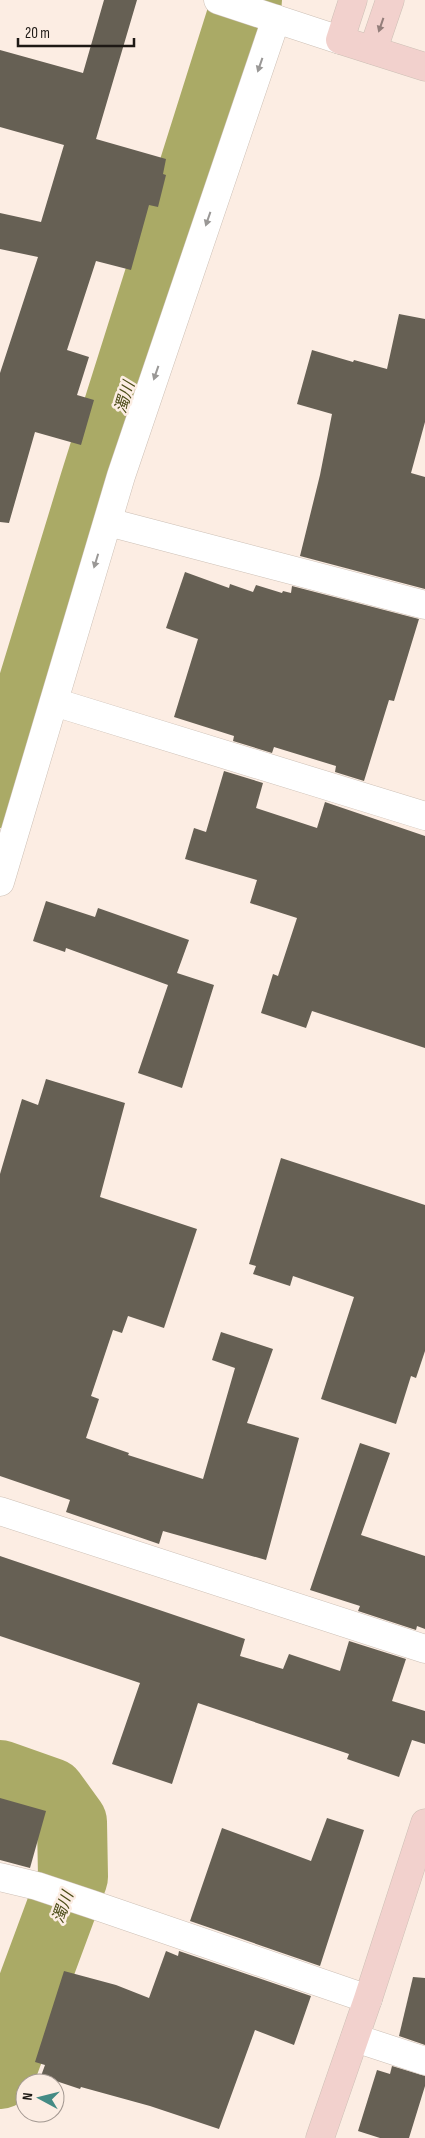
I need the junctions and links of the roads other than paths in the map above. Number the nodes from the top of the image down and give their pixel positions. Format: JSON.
{"nodes":[{"id":1,"x":218,"y":0,"type":"edge"},
{"id":2,"x":353,"y":0,"type":"edge"},
{"id":3,"x":390,"y":0,"type":"edge"},
{"id":4,"x":274,"y":19,"type":"junction"},
{"id":5,"x":340,"y":40,"type":"junction"},
{"id":6,"x":372,"y":50,"type":"junction"},
{"id":7,"x":425,"y":67,"type":"edge"},
{"id":8,"x":108,"y":522,"type":"junction"},
{"id":9,"x":425,"y":605,"type":"edge"},
{"id":10,"x":54,"y":702,"type":"junction"},
{"id":11,"x":425,"y":816,"type":"edge"},
{"id":12,"x":0,"y":882,"type":"edge"},
{"id":13,"x":0,"y":1511,"type":"edge"},
{"id":14,"x":425,"y":1649,"type":"edge"},
{"id":15,"x":425,"y":1823,"type":"edge"},
{"id":16,"x":0,"y":1877,"type":"edge"},
{"id":17,"x":368,"y":2000,"type":"junction"},
{"id":18,"x":355,"y":2038,"type":"junction"},
{"id":19,"x":425,"y":2061,"type":"edge"},
{"id":20,"x":320,"y":2138,"type":"edge"}],
"edges":[{"from":1,"to":4,"type":"street"},
{"from":2,"to":5,"type":"street"},
{"from":3,"to":6,"type":"street","one_way":true},
{"from":4,"to":5,"type":"street"},
{"from":4,"to":8,"type":"street","one_way":true},
{"from":5,"to":6,"type":"street"},
{"from":6,"to":7,"type":"street"},
{"from":8,"to":9,"type":"street"},
{"from":8,"to":10,"type":"street","one_way":true},
{"from":10,"to":11,"type":"street"},
{"from":10,"to":12,"type":"street"},
{"from":13,"to":14,"type":"street"},
{"from":15,"to":17,"type":"street"},
{"from":16,"to":17,"type":"street"},
{"from":17,"to":18,"type":"street"},
{"from":18,"to":19,"type":"street"},
{"from":18,"to":20,"type":"street"}]}
